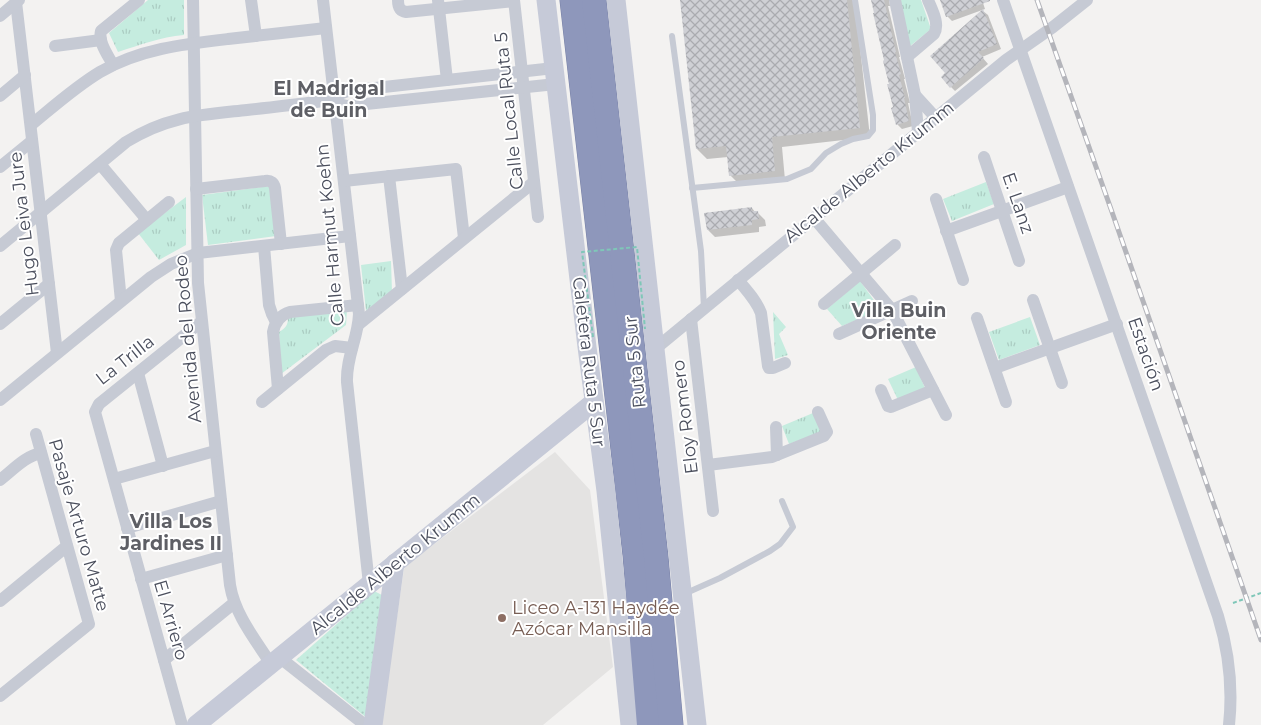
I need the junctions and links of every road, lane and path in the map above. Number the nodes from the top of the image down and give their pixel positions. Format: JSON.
{"nodes":[{"id":1,"x":139,"y":0,"type":"edge"},
{"id":2,"x":193,"y":0,"type":"edge"},
{"id":3,"x":251,"y":0,"type":"edge"},
{"id":4,"x":323,"y":0,"type":"edge"},
{"id":5,"x":514,"y":0,"type":"edge"},
{"id":6,"x":546,"y":0,"type":"edge"},
{"id":7,"x":572,"y":0,"type":"edge"},
{"id":8,"x":594,"y":0,"type":"edge"},
{"id":9,"x":616,"y":0,"type":"edge"},
{"id":10,"x":855,"y":0,"type":"edge"},
{"id":11,"x":894,"y":0,"type":"edge"},
{"id":12,"x":928,"y":0,"type":"edge"},
{"id":13,"x":1003,"y":0,"type":"edge"},
{"id":14,"x":1087,"y":0,"type":"edge"},
{"id":15,"x":18,"y":1,"type":"edge"},
{"id":16,"x":438,"y":4,"type":"edge"},
{"id":17,"x":399,"y":5,"type":"edge"},
{"id":18,"x":0,"y":16,"type":"edge"},
{"id":19,"x":326,"y":28,"type":"junction"},
{"id":20,"x":256,"y":36,"type":"junction"},
{"id":21,"x":672,"y":36,"type":"dead end"},
{"id":22,"x":101,"y":40,"type":"junction"},
{"id":23,"x":194,"y":43,"type":"junction"},
{"id":24,"x":55,"y":46,"type":"dead end"},
{"id":25,"x":1020,"y":50,"type":"junction"},
{"id":26,"x":907,"y":57,"type":"junction"},
{"id":27,"x":113,"y":65,"type":"junction"},
{"id":28,"x":522,"y":72,"type":"junction"},
{"id":29,"x":25,"y":75,"type":"junction"},
{"id":30,"x":555,"y":76,"type":"junction"},
{"id":31,"x":447,"y":80,"type":"junction"},
{"id":32,"x":524,"y":87,"type":"junction"},
{"id":33,"x":0,"y":96,"type":"edge"},
{"id":34,"x":915,"y":96,"type":"junction"},
{"id":35,"x":334,"y":100,"type":"junction"},
{"id":36,"x":195,"y":116,"type":"junction"},
{"id":37,"x":936,"y":118,"type":"junction"},
{"id":38,"x":30,"y":126,"type":"junction"},
{"id":39,"x":918,"y":132,"type":"junction"},
{"id":40,"x":32,"y":141,"type":"junction"},
{"id":41,"x":984,"y":157,"type":"dead end"},
{"id":42,"x":100,"y":164,"type":"junction"},
{"id":43,"x":0,"y":167,"type":"edge"},
{"id":44,"x":388,"y":176,"type":"junction"},
{"id":45,"x":344,"y":181,"type":"junction"},
{"id":46,"x":534,"y":182,"type":"junction"},
{"id":47,"x":1068,"y":187,"type":"junction"},
{"id":48,"x":196,"y":188,"type":"junction"},
{"id":49,"x":692,"y":188,"type":"junction"},
{"id":50,"x":936,"y":199,"type":"dead end"},
{"id":51,"x":169,"y":202,"type":"dead end"},
{"id":52,"x":1002,"y":210,"type":"junction"},
{"id":53,"x":41,"y":213,"type":"junction"},
{"id":54,"x":538,"y":217,"type":"dead end"},
{"id":55,"x":814,"y":218,"type":"junction"},
{"id":56,"x":147,"y":220,"type":"junction"},
{"id":57,"x":946,"y":230,"type":"junction"},
{"id":58,"x":350,"y":236,"type":"junction"},
{"id":59,"x":464,"y":238,"type":"junction"},
{"id":60,"x":281,"y":244,"type":"junction"},
{"id":61,"x":895,"y":245,"type":"dead end"},
{"id":62,"x":0,"y":246,"type":"edge"},
{"id":63,"x":264,"y":246,"type":"junction"},
{"id":64,"x":198,"y":253,"type":"junction"},
{"id":65,"x":1019,"y":261,"type":"dead end"},
{"id":66,"x":861,"y":273,"type":"junction"},
{"id":67,"x":738,"y":280,"type":"junction"},
{"id":68,"x":963,"y":280,"type":"dead end"},
{"id":69,"x":49,"y":284,"type":"junction"},
{"id":70,"x":402,"y":289,"type":"junction"},
{"id":71,"x":1033,"y":300,"type":"dead end"},
{"id":72,"x":121,"y":301,"type":"junction"},
{"id":73,"x":912,"y":301,"type":"dead end"},
{"id":74,"x":824,"y":304,"type":"dead end"},
{"id":75,"x":358,"y":305,"type":"junction"},
{"id":76,"x":704,"y":309,"type":"junction"},
{"id":77,"x":892,"y":310,"type":"junction"},
{"id":78,"x":977,"y":318,"type":"dead end"},
{"id":79,"x":692,"y":319,"type":"junction"},
{"id":80,"x":202,"y":322,"type":"junction"},
{"id":81,"x":276,"y":322,"type":"junction"},
{"id":82,"x":0,"y":324,"type":"edge"},
{"id":83,"x":359,"y":324,"type":"junction"},
{"id":84,"x":1117,"y":324,"type":"junction"},
{"id":85,"x":645,"y":329,"type":"dead end"},
{"id":86,"x":839,"y":334,"type":"dead end"},
{"id":87,"x":593,"y":337,"type":"dead end"},
{"id":88,"x":352,"y":348,"type":"junction"},
{"id":89,"x":1050,"y":348,"type":"junction"},
{"id":90,"x":655,"y":349,"type":"junction"},
{"id":91,"x":57,"y":353,"type":"junction"},
{"id":92,"x":786,"y":363,"type":"dead end"},
{"id":93,"x":995,"y":368,"type":"junction"},
{"id":94,"x":138,"y":372,"type":"junction"},
{"id":95,"x":1062,"y":383,"type":"dead end"},
{"id":96,"x":278,"y":389,"type":"junction"},
{"id":97,"x":881,"y":390,"type":"dead end"},
{"id":98,"x":933,"y":390,"type":"junction"},
{"id":99,"x":0,"y":400,"type":"edge"},
{"id":100,"x":262,"y":402,"type":"dead end"},
{"id":101,"x":594,"y":402,"type":"junction"},
{"id":102,"x":1006,"y":402,"type":"dead end"},
{"id":103,"x":96,"y":408,"type":"joint"},
{"id":104,"x":818,"y":412,"type":"dead end"},
{"id":105,"x":946,"y":415,"type":"dead end"},
{"id":106,"x":776,"y":427,"type":"dead end"},
{"id":107,"x":36,"y":434,"type":"dead end"},
{"id":108,"x":215,"y":451,"type":"junction"},
{"id":109,"x":41,"y":454,"type":"junction"},
{"id":110,"x":777,"y":455,"type":"junction"},
{"id":111,"x":708,"y":465,"type":"junction"},
{"id":112,"x":163,"y":466,"type":"junction"},
{"id":113,"x":114,"y":479,"type":"junction"},
{"id":114,"x":0,"y":480,"type":"edge"},
{"id":115,"x":221,"y":501,"type":"junction"},
{"id":116,"x":782,"y":501,"type":"dead end"},
{"id":117,"x":713,"y":511,"type":"dead end"},
{"id":118,"x":127,"y":528,"type":"junction"},
{"id":119,"x":67,"y":546,"type":"junction"},
{"id":120,"x":227,"y":555,"type":"junction"},
{"id":121,"x":395,"y":563,"type":"junction"},
{"id":122,"x":141,"y":579,"type":"junction"},
{"id":123,"x":369,"y":584,"type":"junction"},
{"id":124,"x":1261,"y":593,"type":"edge"},
{"id":125,"x":683,"y":595,"type":"junction"},
{"id":126,"x":0,"y":601,"type":"edge"},
{"id":127,"x":234,"y":603,"type":"junction"},
{"id":128,"x":1232,"y":603,"type":"dead end"},
{"id":129,"x":164,"y":660,"type":"junction"},
{"id":130,"x":275,"y":661,"type":"junction"},
{"id":131,"x":645,"y":670,"type":"junction"},
{"id":132,"x":0,"y":696,"type":"edge"},
{"id":133,"x":202,"y":723,"type":"edge"},
{"id":134,"x":182,"y":725,"type":"edge"},
{"id":135,"x":365,"y":725,"type":"edge"},
{"id":136,"x":374,"y":725,"type":"edge"},
{"id":137,"x":630,"y":725,"type":"edge"},
{"id":138,"x":646,"y":725,"type":"edge"},
{"id":139,"x":650,"y":725,"type":"edge"},
{"id":140,"x":671,"y":725,"type":"edge"},
{"id":141,"x":697,"y":725,"type":"edge"},
{"id":142,"x":1229,"y":725,"type":"edge"}],
"edges":[{"from":1,"to":22,"type":"street"},
{"from":2,"to":23,"type":"street","name":"Avenida del Rodeo"},
{"from":3,"to":20,"type":"street"},
{"from":4,"to":19,"type":"street","name":"Calle Harmut Koehn"},
{"from":5,"to":16,"type":"street"},
{"from":5,"to":28,"type":"street","name":"Calle Local Ruta 5"},
{"from":6,"to":30,"type":"main road","name":"Caletera Ruta 5 Sur"},
{"from":7,"to":131,"type":"highway","name":"Ruta 5 Sur"},
{"from":8,"to":140,"type":"highway","name":"Ruta 5 Sur"},
{"from":9,"to":90,"type":"main road"},
{"from":10,"to":49,"type":"lane"},
{"from":11,"to":26,"type":"street"},
{"from":12,"to":26,"type":"street"},
{"from":13,"to":25,"type":"street","name":"Estación"},
{"from":14,"to":25,"type":"street","name":"Alcalde Alberto Krumm"},
{"from":15,"to":18,"type":"street"},
{"from":15,"to":29,"type":"street","name":"Hugo Leiva Jure"},
{"from":16,"to":17,"type":"street"},
{"from":16,"to":31,"type":"street"},
{"from":19,"to":20,"type":"street"},
{"from":19,"to":35,"type":"street","name":"Calle Harmut Koehn"},
{"from":20,"to":23,"type":"street"},
{"from":21,"to":49,"type":"lane"},
{"from":22,"to":24,"type":"street"},
{"from":22,"to":27,"type":"street"},
{"from":23,"to":27,"type":"street"},
{"from":23,"to":36,"type":"street","name":"Avenida del Rodeo"},
{"from":25,"to":37,"type":"street","name":"Alcalde Alberto Krumm"},
{"from":25,"to":47,"type":"street","name":"Estación"},
{"from":26,"to":34,"type":"street"},
{"from":27,"to":38,"type":"street"},
{"from":28,"to":30,"type":"street"},
{"from":28,"to":31,"type":"street"},
{"from":28,"to":32,"type":"street","name":"Calle Local Ruta 5"},
{"from":29,"to":33,"type":"street"},
{"from":29,"to":38,"type":"street","name":"Hugo Leiva Jure"},
{"from":30,"to":32,"type":"street"},
{"from":30,"to":101,"type":"main road","name":"Caletera Ruta 5 Sur"},
{"from":31,"to":35,"type":"street"},
{"from":32,"to":35,"type":"street"},
{"from":32,"to":46,"type":"street","name":"Calle Local Ruta 5"},
{"from":34,"to":37,"type":"street"},
{"from":34,"to":39,"type":"street"},
{"from":35,"to":36,"type":"street"},
{"from":35,"to":45,"type":"street","name":"Calle Harmut Koehn"},
{"from":36,"to":42,"type":"street"},
{"from":36,"to":48,"type":"street","name":"Avenida del Rodeo"},
{"from":37,"to":39,"type":"street","name":"Alcalde Alberto Krumm"},
{"from":38,"to":40,"type":"street","name":"Hugo Leiva Jure"},
{"from":39,"to":55,"type":"street","name":"Alcalde Alberto Krumm"},
{"from":40,"to":43,"type":"street"},
{"from":40,"to":53,"type":"street","name":"Hugo Leiva Jure"},
{"from":41,"to":52,"type":"street","name":"E. Lanz"},
{"from":42,"to":53,"type":"street"},
{"from":42,"to":56,"type":"street"},
{"from":44,"to":45,"type":"street"},
{"from":44,"to":59,"type":"street"},
{"from":44,"to":70,"type":"street"},
{"from":45,"to":58,"type":"street","name":"Calle Harmut Koehn"},
{"from":46,"to":54,"type":"street","name":"Calle Local Ruta 5"},
{"from":46,"to":59,"type":"street"},
{"from":47,"to":52,"type":"street"},
{"from":47,"to":84,"type":"street","name":"Estación"},
{"from":48,"to":60,"type":"street"},
{"from":48,"to":64,"type":"street","name":"Avenida del Rodeo"},
{"from":49,"to":76,"type":"lane"},
{"from":50,"to":57,"type":"street"},
{"from":51,"to":56,"type":"street"},
{"from":52,"to":57,"type":"street"},
{"from":52,"to":65,"type":"street","name":"E. Lanz"},
{"from":53,"to":62,"type":"street"},
{"from":53,"to":69,"type":"street","name":"Hugo Leiva Jure"},
{"from":55,"to":66,"type":"street"},
{"from":55,"to":67,"type":"street","name":"Alcalde Alberto Krumm"},
{"from":56,"to":72,"type":"street"},
{"from":57,"to":68,"type":"street"},
{"from":58,"to":60,"type":"street"},
{"from":58,"to":75,"type":"street","name":"Calle Harmut Koehn"},
{"from":59,"to":70,"type":"street"},
{"from":60,"to":63,"type":"street"},
{"from":61,"to":66,"type":"street"},
{"from":63,"to":64,"type":"street"},
{"from":63,"to":81,"type":"street"},
{"from":64,"to":72,"type":"street"},
{"from":64,"to":80,"type":"street","name":"Avenida del Rodeo"},
{"from":66,"to":74,"type":"street"},
{"from":66,"to":77,"type":"street"},
{"from":67,"to":76,"type":"street","name":"Alcalde Alberto Krumm"},
{"from":67,"to":92,"type":"street"},
{"from":69,"to":82,"type":"street"},
{"from":69,"to":91,"type":"street","name":"Hugo Leiva Jure"},
{"from":70,"to":83,"type":"street"},
{"from":71,"to":89,"type":"street"},
{"from":72,"to":91,"type":"street"},
{"from":73,"to":77,"type":"street"},
{"from":75,"to":81,"type":"street"},
{"from":75,"to":83,"type":"street","name":"Calle Harmut Koehn"},
{"from":76,"to":79,"type":"street","name":"Alcalde Alberto Krumm"},
{"from":77,"to":86,"type":"street"},
{"from":77,"to":98,"type":"street"},
{"from":78,"to":93,"type":"street"},
{"from":79,"to":90,"type":"street","name":"Alcalde Alberto Krumm"},
{"from":79,"to":111,"type":"street","name":"Eloy Romero"},
{"from":80,"to":94,"type":"street","name":"La Trilla"},
{"from":80,"to":108,"type":"street","name":"Avenida del Rodeo"},
{"from":81,"to":96,"type":"street"},
{"from":83,"to":88,"type":"street","name":"Calle Harmut Koehn"},
{"from":84,"to":89,"type":"street"},
{"from":84,"to":142,"type":"street","name":"Estación"},
{"from":85,"to":87,"type":"path","bridge":true},
{"from":88,"to":96,"type":"street"},
{"from":88,"to":123,"type":"street","name":"Calle Harmut Koehn"},
{"from":89,"to":93,"type":"street"},
{"from":89,"to":95,"type":"street"},
{"from":90,"to":125,"type":"main road"},
{"from":91,"to":99,"type":"street"},
{"from":93,"to":102,"type":"street"},
{"from":94,"to":103,"type":"street","name":"La Trilla"},
{"from":94,"to":112,"type":"street"},
{"from":96,"to":100,"type":"street"},
{"from":97,"to":98,"type":"street"},
{"from":98,"to":105,"type":"street"},
{"from":101,"to":121,"type":"main road","name":"Alcalde Alberto Krumm"},
{"from":101,"to":137,"type":"main road","name":"Caletera Ruta 5 Sur"},
{"from":103,"to":113,"type":"street","name":"El Arriero"},
{"from":104,"to":110,"type":"street"},
{"from":106,"to":110,"type":"street"},
{"from":107,"to":109,"type":"street","name":"Pasaje Arturo Matte"},
{"from":108,"to":112,"type":"street"},
{"from":108,"to":115,"type":"street","name":"Avenida del Rodeo"},
{"from":109,"to":114,"type":"street"},
{"from":109,"to":119,"type":"street","name":"Pasaje Arturo Matte"},
{"from":110,"to":111,"type":"street"},
{"from":111,"to":117,"type":"street","name":"Eloy Romero"},
{"from":112,"to":113,"type":"street"},
{"from":113,"to":118,"type":"street","name":"El Arriero"},
{"from":115,"to":118,"type":"street"},
{"from":115,"to":120,"type":"street","name":"Avenida del Rodeo"},
{"from":116,"to":125,"type":"lane"},
{"from":118,"to":122,"type":"street","name":"El Arriero"},
{"from":119,"to":126,"type":"street"},
{"from":119,"to":132,"type":"street","name":"Pasaje Arturo Matte"},
{"from":120,"to":122,"type":"street"},
{"from":120,"to":127,"type":"street","name":"Avenida del Rodeo"},
{"from":121,"to":123,"type":"main road","name":"Alcalde Alberto Krumm"},
{"from":121,"to":136,"type":"main road"},
{"from":122,"to":129,"type":"street","name":"El Arriero"},
{"from":123,"to":130,"type":"main road","name":"Alcalde Alberto Krumm"},
{"from":124,"to":128,"type":"path"},
{"from":125,"to":141,"type":"main road"},
{"from":127,"to":129,"type":"street"},
{"from":127,"to":130,"type":"street","name":"Avenida del Rodeo"},
{"from":129,"to":134,"type":"street","name":"El Arriero"},
{"from":130,"to":133,"type":"main road","name":"Alcalde Alberto Krumm"},
{"from":130,"to":135,"type":"street","name":"Avenida del Rodeo"},
{"from":131,"to":138,"type":"highway"},
{"from":131,"to":139,"type":"highway","name":"Ruta 5 Sur"}]}
